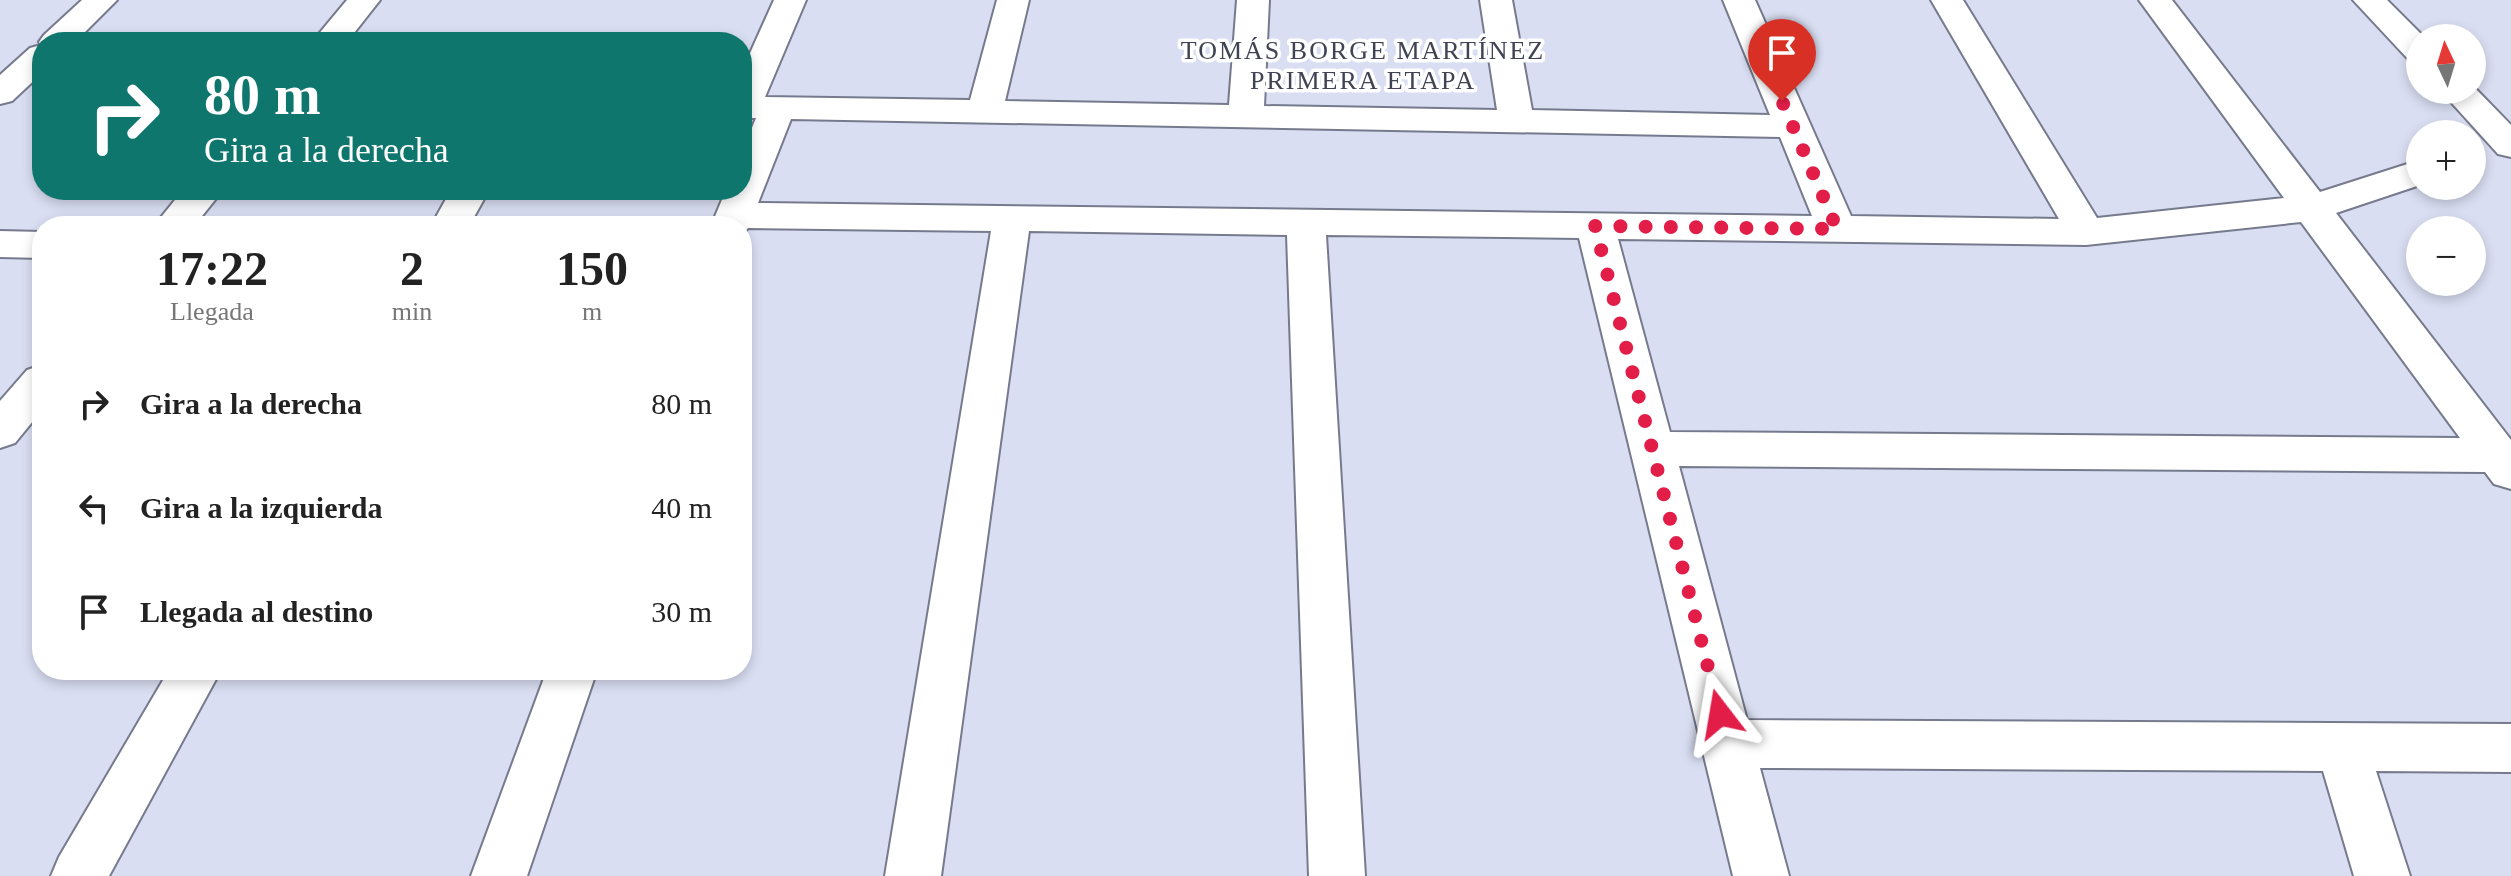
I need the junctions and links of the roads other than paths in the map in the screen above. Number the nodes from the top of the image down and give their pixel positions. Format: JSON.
{"nodes":[{"id":1,"x":101,"y":0,"type":"edge"},
{"id":2,"x":364,"y":0,"type":"edge"},
{"id":3,"x":790,"y":0,"type":"edge"},
{"id":4,"x":1013,"y":0,"type":"edge"},
{"id":5,"x":1253,"y":0,"type":"edge"},
{"id":6,"x":1496,"y":0,"type":"edge"},
{"id":7,"x":1739,"y":0,"type":"edge"},
{"id":8,"x":1947,"y":0,"type":"edge"},
{"id":9,"x":2155,"y":0,"type":"edge"},
{"id":10,"x":2369,"y":0,"type":"edge"},
{"id":11,"x":67,"y":32,"type":"edge"},
{"id":12,"x":337,"y":32,"type":"edge"},
{"id":13,"x":2406,"y":38,"type":"edge"},
{"id":14,"x":32,"y":64,"type":"edge"},
{"id":15,"x":0,"y":94,"type":"edge"},
{"id":16,"x":2470,"y":104,"type":"edge"},
{"id":17,"x":754,"y":107,"type":"edge"},
{"id":18,"x":985,"y":112,"type":"junction"},
{"id":19,"x":1246,"y":116,"type":"junction"},
{"id":20,"x":1516,"y":121,"type":"junction"},
{"id":21,"x":1792,"y":126,"type":"junction"},
{"id":22,"x":2509,"y":144,"type":"edge"},
{"id":23,"x":2486,"y":150,"type":"edge"},
{"id":24,"x":2406,"y":177,"type":"edge"},
{"id":25,"x":195,"y":200,"type":"edge"},
{"id":26,"x":2312,"y":208,"type":"junction"},
{"id":27,"x":182,"y":216,"type":"edge"},
{"id":28,"x":1012,"y":218,"type":"junction"},
{"id":29,"x":752,"y":220,"type":"edge"},
{"id":30,"x":1306,"y":222,"type":"junction"},
{"id":31,"x":1595,"y":226,"type":"junction"},
{"id":32,"x":1837,"y":229,"type":"junction"},
{"id":33,"x":2086,"y":232,"type":"junction"},
{"id":34,"x":0,"y":244,"type":"edge"},
{"id":35,"x":32,"y":245,"type":"edge"},
{"id":36,"x":32,"y":393,"type":"edge"},
{"id":37,"x":0,"y":431,"type":"edge"},
{"id":38,"x":1652,"y":449,"type":"junction"},
{"id":39,"x":2505,"y":464,"type":"edge"},
{"id":40,"x":190,"y":680,"type":"edge"},
{"id":41,"x":568,"y":680,"type":"edge"},
{"id":42,"x":1727,"y":744,"type":"junction"},
{"id":43,"x":2342,"y":747,"type":"junction"},
{"id":44,"x":2511,"y":748,"type":"edge"},
{"id":45,"x":79,"y":876,"type":"edge"},
{"id":46,"x":499,"y":876,"type":"edge"},
{"id":47,"x":913,"y":876,"type":"edge"},
{"id":48,"x":1337,"y":876,"type":"edge"},
{"id":49,"x":1761,"y":876,"type":"edge"},
{"id":50,"x":2382,"y":876,"type":"edge"}],
"edges":[{"from":1,"to":11,"type":"street"},
{"from":2,"to":12,"type":"street"},
{"from":3,"to":17,"type":"street"},
{"from":4,"to":18,"type":"street"},
{"from":5,"to":19,"type":"street"},
{"from":6,"to":20,"type":"street"},
{"from":7,"to":21,"type":"street"},
{"from":8,"to":33,"type":"street"},
{"from":9,"to":26,"type":"street"},
{"from":10,"to":13,"type":"street"},
{"from":14,"to":15,"type":"street"},
{"from":16,"to":22,"type":"street"},
{"from":17,"to":18,"type":"street"},
{"from":18,"to":19,"type":"street"},
{"from":19,"to":20,"type":"street"},
{"from":20,"to":21,"type":"street"},
{"from":21,"to":32,"type":"street"},
{"from":22,"to":23,"type":"street"},
{"from":24,"to":26,"type":"street"},
{"from":25,"to":27,"type":"street"},
{"from":26,"to":33,"type":"street"},
{"from":26,"to":39,"type":"street"},
{"from":28,"to":29,"type":"street"},
{"from":28,"to":30,"type":"street"},
{"from":28,"to":47,"type":"street"},
{"from":30,"to":31,"type":"street"},
{"from":30,"to":48,"type":"street"},
{"from":31,"to":32,"type":"street"},
{"from":31,"to":38,"type":"street"},
{"from":32,"to":33,"type":"street"},
{"from":34,"to":35,"type":"street"},
{"from":36,"to":37,"type":"street"},
{"from":38,"to":39,"type":"street"},
{"from":38,"to":42,"type":"street"},
{"from":40,"to":45,"type":"street"},
{"from":41,"to":46,"type":"street"},
{"from":42,"to":43,"type":"street"},
{"from":42,"to":49,"type":"street"},
{"from":43,"to":44,"type":"street"},
{"from":43,"to":50,"type":"street"}]}
